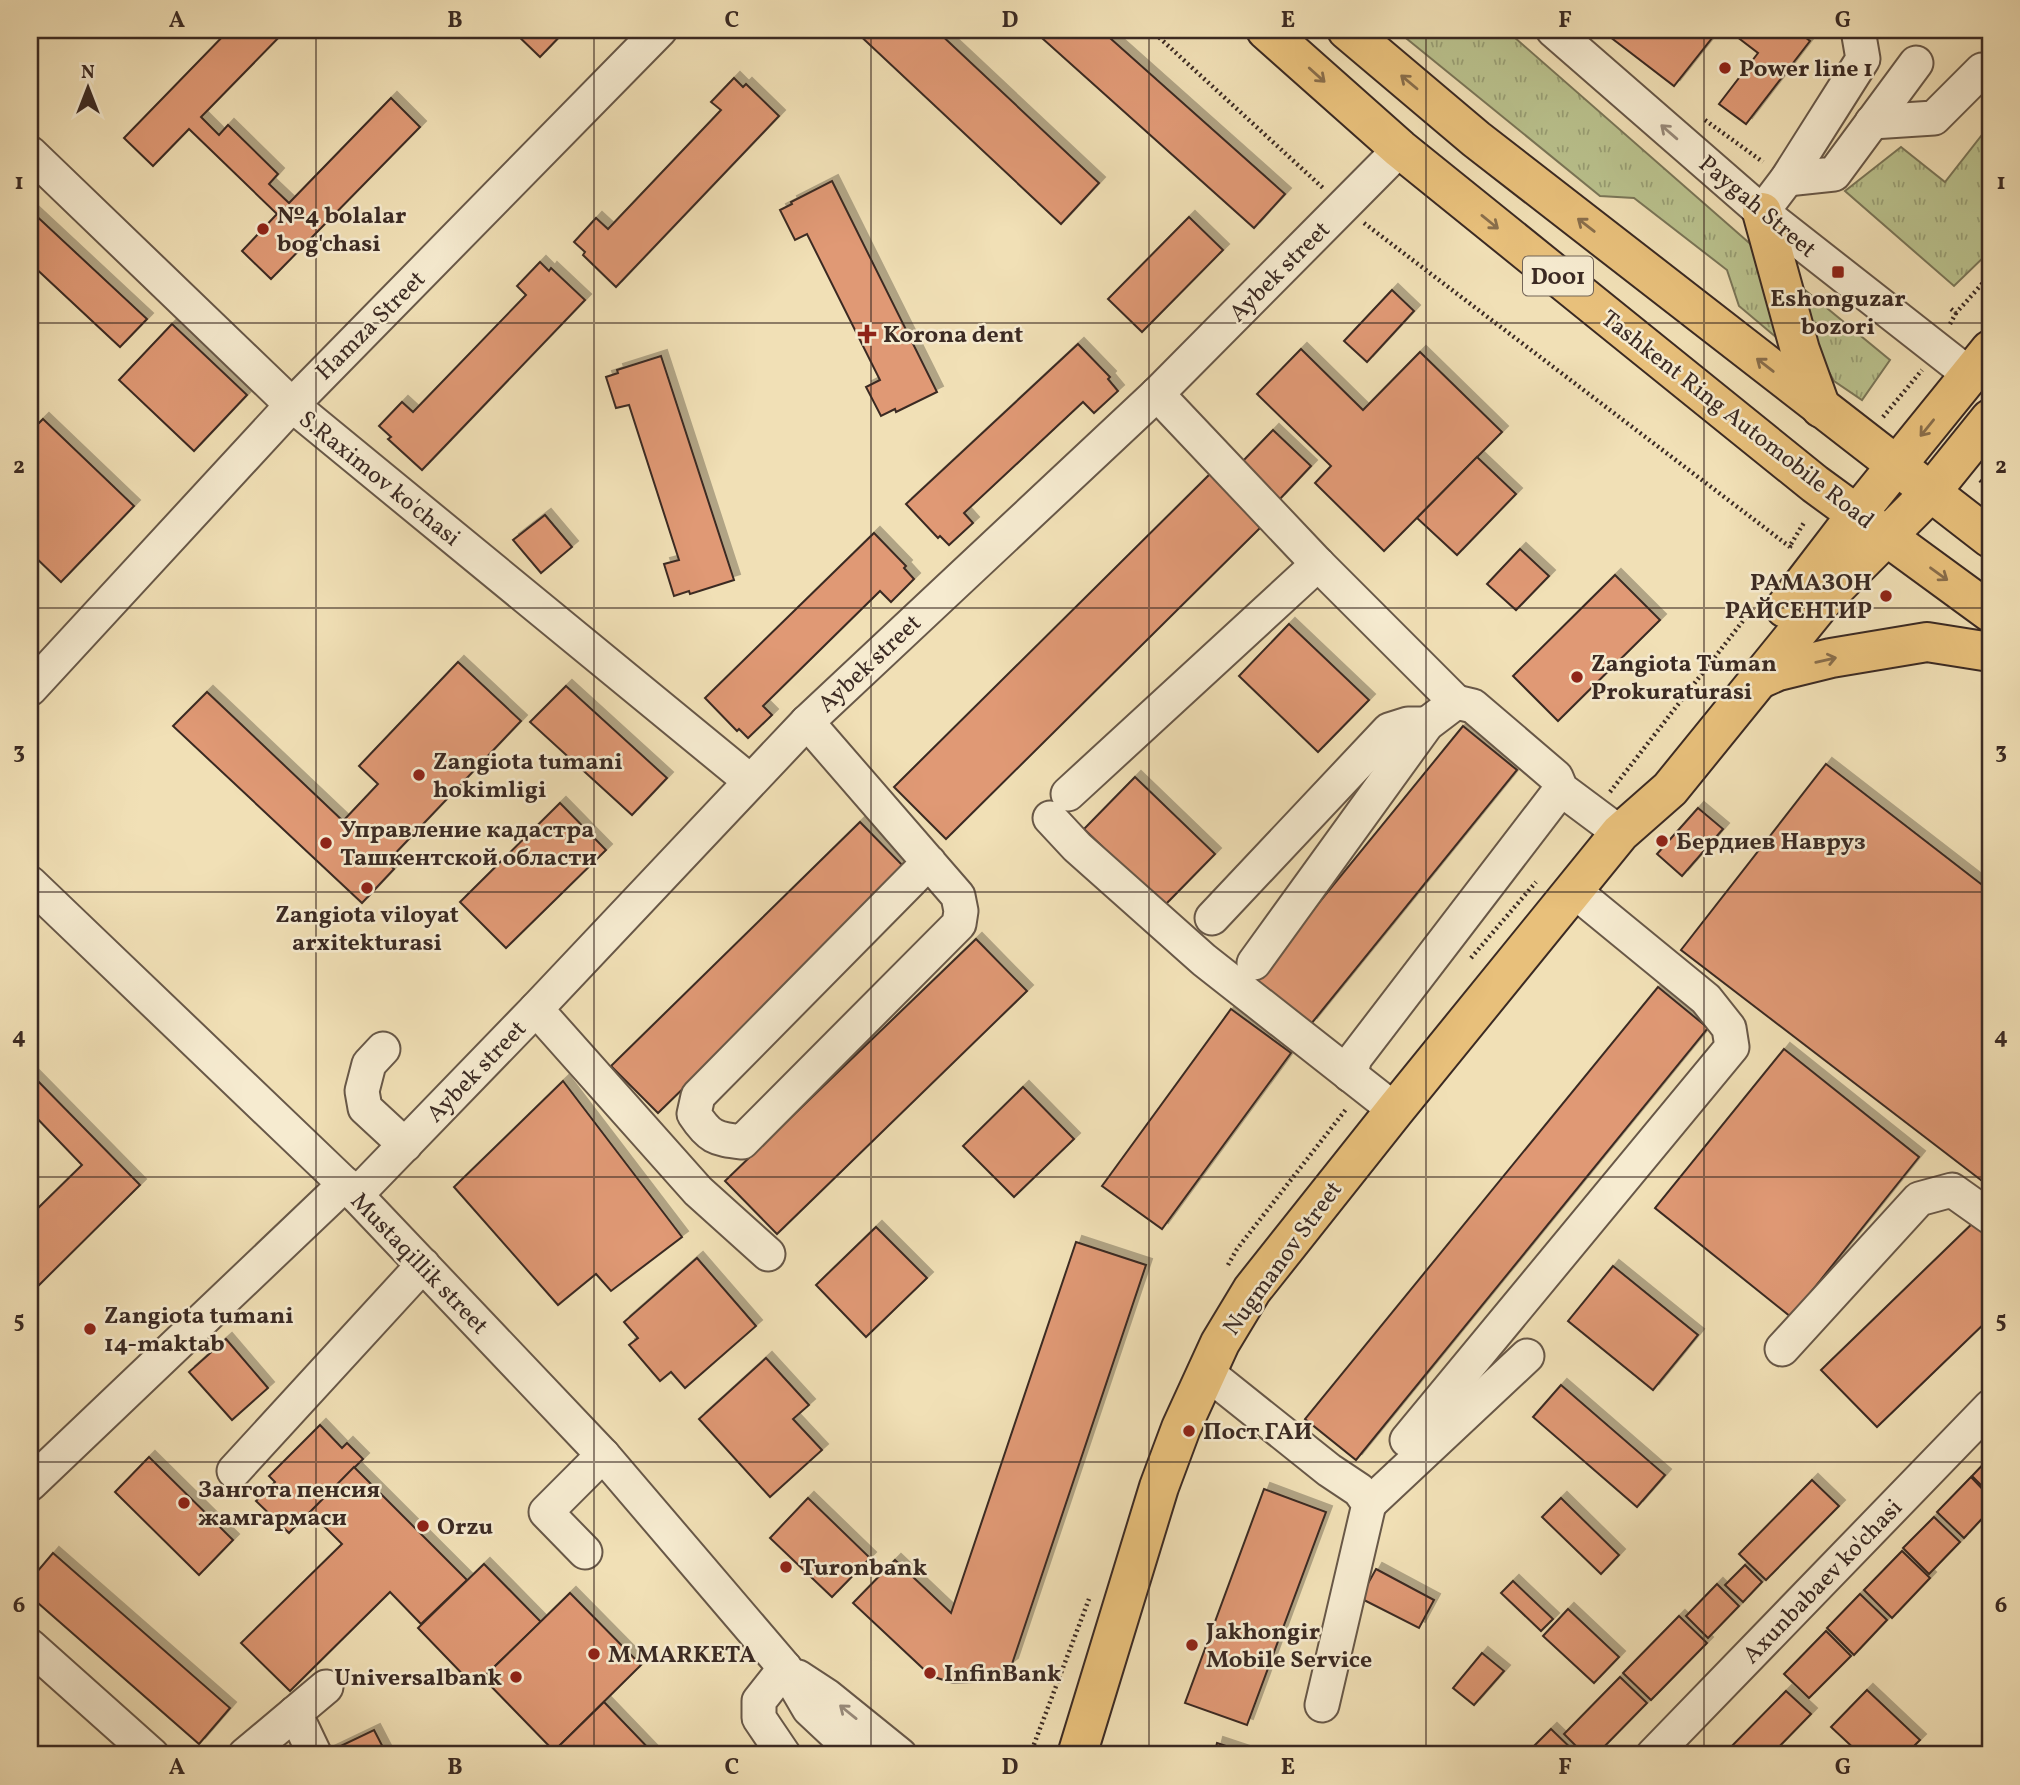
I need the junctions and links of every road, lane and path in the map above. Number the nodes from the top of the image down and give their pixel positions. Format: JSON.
{"nodes":[{"id":1,"x":660,"y":30,"type":"edge"},
{"id":2,"x":1152,"y":30,"type":"edge"},
{"id":3,"x":1266,"y":30,"type":"edge"},
{"id":4,"x":1347,"y":30,"type":"edge"},
{"id":5,"x":1553,"y":30,"type":"edge"},
{"id":6,"x":1858,"y":30,"type":"edge"},
{"id":7,"x":1916,"y":63,"type":"dead end"},
{"id":8,"x":1982,"y":70,"type":"dead end"},
{"id":9,"x":1872,"y":122,"type":"junction"},
{"id":10,"x":1400,"y":149,"type":"junction"},
{"id":11,"x":30,"y":153,"type":"edge"},
{"id":12,"x":1787,"y":179,"type":"junction"},
{"id":13,"x":1343,"y":207,"type":"junction"},
{"id":14,"x":1762,"y":212,"type":"junction"},
{"id":15,"x":1990,"y":275,"type":"edge"},
{"id":16,"x":1951,"y":309,"type":"dead end"},
{"id":17,"x":1980,"y":362,"type":"edge"},
{"id":18,"x":1157,"y":394,"type":"junction"},
{"id":19,"x":292,"y":405,"type":"junction"},
{"id":20,"x":1821,"y":408,"type":"junction"},
{"id":21,"x":1990,"y":419,"type":"edge"},
{"id":22,"x":1897,"y":466,"type":"junction"},
{"id":23,"x":1931,"y":492,"type":"junction"},
{"id":24,"x":1857,"y":514,"type":"junction"},
{"id":25,"x":1887,"y":536,"type":"junction"},
{"id":26,"x":1990,"y":538,"type":"edge"},
{"id":27,"x":1782,"y":559,"type":"dead end"},
{"id":28,"x":1318,"y":564,"type":"junction"},
{"id":29,"x":1754,"y":607,"type":"dead end"},
{"id":30,"x":1990,"y":612,"type":"edge"},
{"id":31,"x":1990,"y":652,"type":"edge"},
{"id":32,"x":1760,"y":679,"type":"junction"},
{"id":33,"x":30,"y":689,"type":"edge"},
{"id":34,"x":1456,"y":702,"type":"junction"},
{"id":35,"x":807,"y":722,"type":"junction"},
{"id":36,"x":1427,"y":724,"type":"junction"},
{"id":37,"x":750,"y":781,"type":"junction"},
{"id":38,"x":1562,"y":789,"type":"junction"},
{"id":39,"x":1607,"y":824,"type":"junction"},
{"id":40,"x":929,"y":862,"type":"junction"},
{"id":41,"x":1559,"y":881,"type":"junction"},
{"id":42,"x":30,"y":883,"type":"edge"},
{"id":43,"x":1212,"y":918,"type":"dead end"},
{"id":44,"x":1468,"y":962,"type":"dead end"},
{"id":45,"x":1254,"y":963,"type":"dead end"},
{"id":46,"x":536,"y":1009,"type":"junction"},
{"id":47,"x":383,"y":1049,"type":"dead end"},
{"id":48,"x":1357,"y":1080,"type":"junction"},
{"id":49,"x":1395,"y":1110,"type":"junction"},
{"id":50,"x":405,"y":1144,"type":"junction"},
{"id":51,"x":350,"y":1190,"type":"junction"},
{"id":52,"x":1990,"y":1216,"type":"edge"},
{"id":53,"x":768,"y":1254,"type":"dead end"},
{"id":54,"x":423,"y":1265,"type":"junction"},
{"id":55,"x":1225,"y":1272,"type":"dead end"},
{"id":56,"x":1782,"y":1349,"type":"dead end"},
{"id":57,"x":1527,"y":1356,"type":"dead end"},
{"id":58,"x":1205,"y":1371,"type":"junction"},
{"id":59,"x":1990,"y":1408,"type":"edge"},
{"id":60,"x":1407,"y":1440,"type":"dead end"},
{"id":61,"x":603,"y":1455,"type":"junction"},
{"id":62,"x":234,"y":1471,"type":"dead end"},
{"id":63,"x":30,"y":1484,"type":"edge"},
{"id":64,"x":1369,"y":1504,"type":"junction"},
{"id":65,"x":585,"y":1552,"type":"dead end"},
{"id":66,"x":1092,"y":1591,"type":"dead end"},
{"id":67,"x":30,"y":1646,"type":"edge"},
{"id":68,"x":785,"y":1668,"type":"junction"},
{"id":69,"x":326,"y":1687,"type":"dead end"},
{"id":70,"x":1322,"y":1705,"type":"dead end"},
{"id":71,"x":295,"y":1713,"type":"junction"},
{"id":72,"x":152,"y":1755,"type":"edge"},
{"id":73,"x":245,"y":1755,"type":"edge"},
{"id":74,"x":315,"y":1755,"type":"edge"},
{"id":75,"x":784,"y":1755,"type":"edge"},
{"id":76,"x":858,"y":1755,"type":"edge"},
{"id":77,"x":901,"y":1755,"type":"edge"},
{"id":78,"x":1030,"y":1755,"type":"edge"},
{"id":79,"x":1077,"y":1755,"type":"edge"},
{"id":80,"x":1653,"y":1755,"type":"edge"}],
"edges":[{"from":1,"to":19,"type":"street","name":"Hamza Street"},
{"from":2,"to":13,"type":"path"},
{"from":3,"to":10,"type":"main road","name":"Tashkent Ring Automobile Road","number":"D001","one_way":true},
{"from":20,"to":4,"type":"main road","number":"D001","one_way":true},
{"from":14,"to":5,"type":"street","name":"Paygah Street","one_way":true},
{"from":6,"to":12,"type":"street"},
{"from":7,"to":9,"type":"street"},
{"from":8,"to":9,"type":"street"},
{"from":9,"to":12,"type":"street"},
{"from":10,"to":13,"type":"street","name":"Aybek street"},
{"from":10,"to":24,"type":"main road","name":"Tashkent Ring Automobile Road","number":"D001","one_way":true},
{"from":11,"to":19,"type":"street","name":"S.Raximov ko'chasi"},
{"from":12,"to":14,"type":"street"},
{"from":13,"to":18,"type":"street","name":"Aybek street"},
{"from":13,"to":27,"type":"path"},
{"from":14,"to":17,"type":"street","name":"Paygah Street"},
{"from":14,"to":20,"type":"main road"},
{"from":15,"to":16,"type":"path"},
{"from":17,"to":22,"type":"main road","name":"Nugmanov Street","one_way":true},
{"from":18,"to":28,"type":"street"},
{"from":18,"to":35,"type":"street","name":"Aybek street"},
{"from":19,"to":33,"type":"street","name":"Hamza Street"},
{"from":19,"to":37,"type":"street","name":"S.Raximov ko'chasi"},
{"from":20,"to":22,"type":"main road","number":"D001"},
{"from":21,"to":23,"type":"main road","name":"Nugmanov Street"},
{"from":22,"to":23,"type":"main road","number":"D001"},
{"from":22,"to":24,"type":"main road","name":"Nugmanov Street"},
{"from":23,"to":25,"type":"main road","name":"Nugmanov Street"},
{"from":23,"to":26,"type":"main road","number":"D001"},
{"from":24,"to":25,"type":"main road","name":"Tashkent Ring Automobile Road","number":"D001"},
{"from":24,"to":39,"type":"main road","name":"Nugmanov Street"},
{"from":25,"to":30,"type":"main road","name":"Tashkent Ring Automobile Road","number":"D001","one_way":true},
{"from":25,"to":32,"type":"main road","name":"Nugmanov Street"},
{"from":28,"to":34,"type":"street"},
{"from":28,"to":48,"type":"street"},
{"from":29,"to":39,"type":"path"},
{"from":32,"to":31,"type":"main road","one_way":true},
{"from":32,"to":39,"type":"main road","name":"Nugmanov Street"},
{"from":34,"to":36,"type":"street"},
{"from":34,"to":38,"type":"street"},
{"from":35,"to":37,"type":"street","name":"Aybek street"},
{"from":35,"to":40,"type":"street"},
{"from":36,"to":43,"type":"street"},
{"from":36,"to":45,"type":"street"},
{"from":37,"to":46,"type":"street","name":"Aybek street"},
{"from":38,"to":39,"type":"street"},
{"from":38,"to":48,"type":"street"},
{"from":39,"to":41,"type":"main road","name":"Nugmanov Street"},
{"from":40,"to":40,"type":"street"},
{"from":41,"to":44,"type":"path"},
{"from":41,"to":49,"type":"main road","name":"Nugmanov Street"},
{"from":41,"to":60,"type":"street"},
{"from":42,"to":51,"type":"street","name":"Mustaqillik street"},
{"from":46,"to":50,"type":"street","name":"Aybek street"},
{"from":46,"to":53,"type":"street"},
{"from":47,"to":50,"type":"street"},
{"from":48,"to":49,"type":"street"},
{"from":48,"to":55,"type":"path"},
{"from":49,"to":58,"type":"main road","name":"Nugmanov Street"},
{"from":50,"to":51,"type":"street","name":"Aybek street"},
{"from":51,"to":54,"type":"street","name":"Mustaqillik street"},
{"from":51,"to":63,"type":"street"},
{"from":52,"to":56,"type":"street"},
{"from":54,"to":61,"type":"street","name":"Mustaqillik street"},
{"from":54,"to":62,"type":"street"},
{"from":57,"to":64,"type":"street"},
{"from":58,"to":64,"type":"street"},
{"from":58,"to":79,"type":"main road","name":"Nugmanov Street"},
{"from":59,"to":80,"type":"street","name":"Axunbabaev ko'chasi"},
{"from":61,"to":65,"type":"street"},
{"from":61,"to":68,"type":"street","name":"Mustaqillik street"},
{"from":64,"to":70,"type":"street"},
{"from":66,"to":78,"type":"path"},
{"from":67,"to":72,"type":"street"},
{"from":68,"to":75,"type":"street"},
{"from":68,"to":76,"type":"street","name":"Mustaqillik street"},
{"from":77,"to":68,"type":"street","name":"Mustaqillik street","one_way":true},
{"from":69,"to":71,"type":"street"},
{"from":71,"to":73,"type":"street"},
{"from":71,"to":74,"type":"street"}]}
